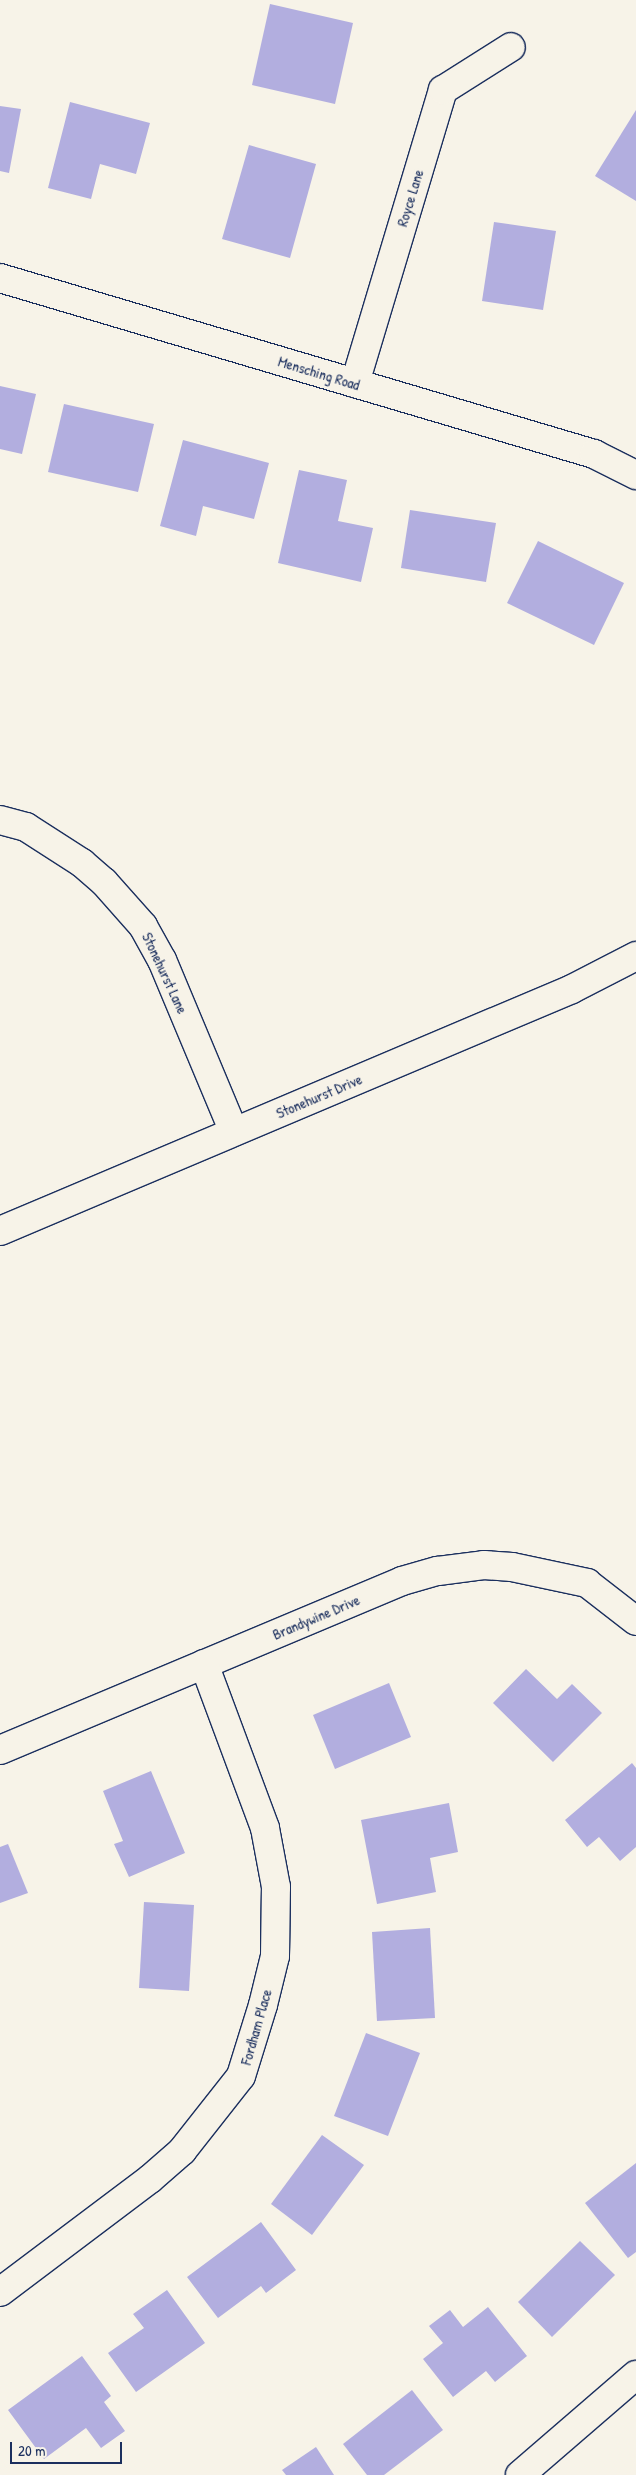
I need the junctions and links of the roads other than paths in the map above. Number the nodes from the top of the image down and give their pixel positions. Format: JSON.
{"nodes":[{"id":1,"x":511,"y":47,"type":"dead end"},
{"id":2,"x":0,"y":278,"type":"edge"},
{"id":3,"x":355,"y":383,"type":"junction"},
{"id":4,"x":636,"y":475,"type":"edge"},
{"id":5,"x":0,"y":820,"type":"edge"},
{"id":6,"x":636,"y":956,"type":"edge"},
{"id":7,"x":234,"y":1132,"type":"junction"},
{"id":8,"x":0,"y":1231,"type":"edge"},
{"id":9,"x":636,"y":1621,"type":"edge"},
{"id":10,"x":204,"y":1664,"type":"junction"},
{"id":11,"x":0,"y":1750,"type":"edge"},
{"id":12,"x":0,"y":2292,"type":"edge"},
{"id":13,"x":636,"y":2375,"type":"edge"},
{"id":14,"x":520,"y":2475,"type":"edge"}],
"edges":[{"from":1,"to":3,"type":"street","name":"Royce Lane"},
{"from":2,"to":3,"type":"street","name":"Mensching Road"},
{"from":3,"to":4,"type":"street","name":"Mensching Road"},
{"from":5,"to":7,"type":"street","name":"Stonehurst Lane"},
{"from":6,"to":7,"type":"street","name":"Stonehurst Drive"},
{"from":7,"to":8,"type":"street","name":"Stonehurst Drive"},
{"from":9,"to":10,"type":"street","name":"Brandywine Drive"},
{"from":10,"to":11,"type":"street","name":"Brandywine Drive"},
{"from":10,"to":12,"type":"street","name":"Fordham Place"},
{"from":13,"to":14,"type":"street"}]}
